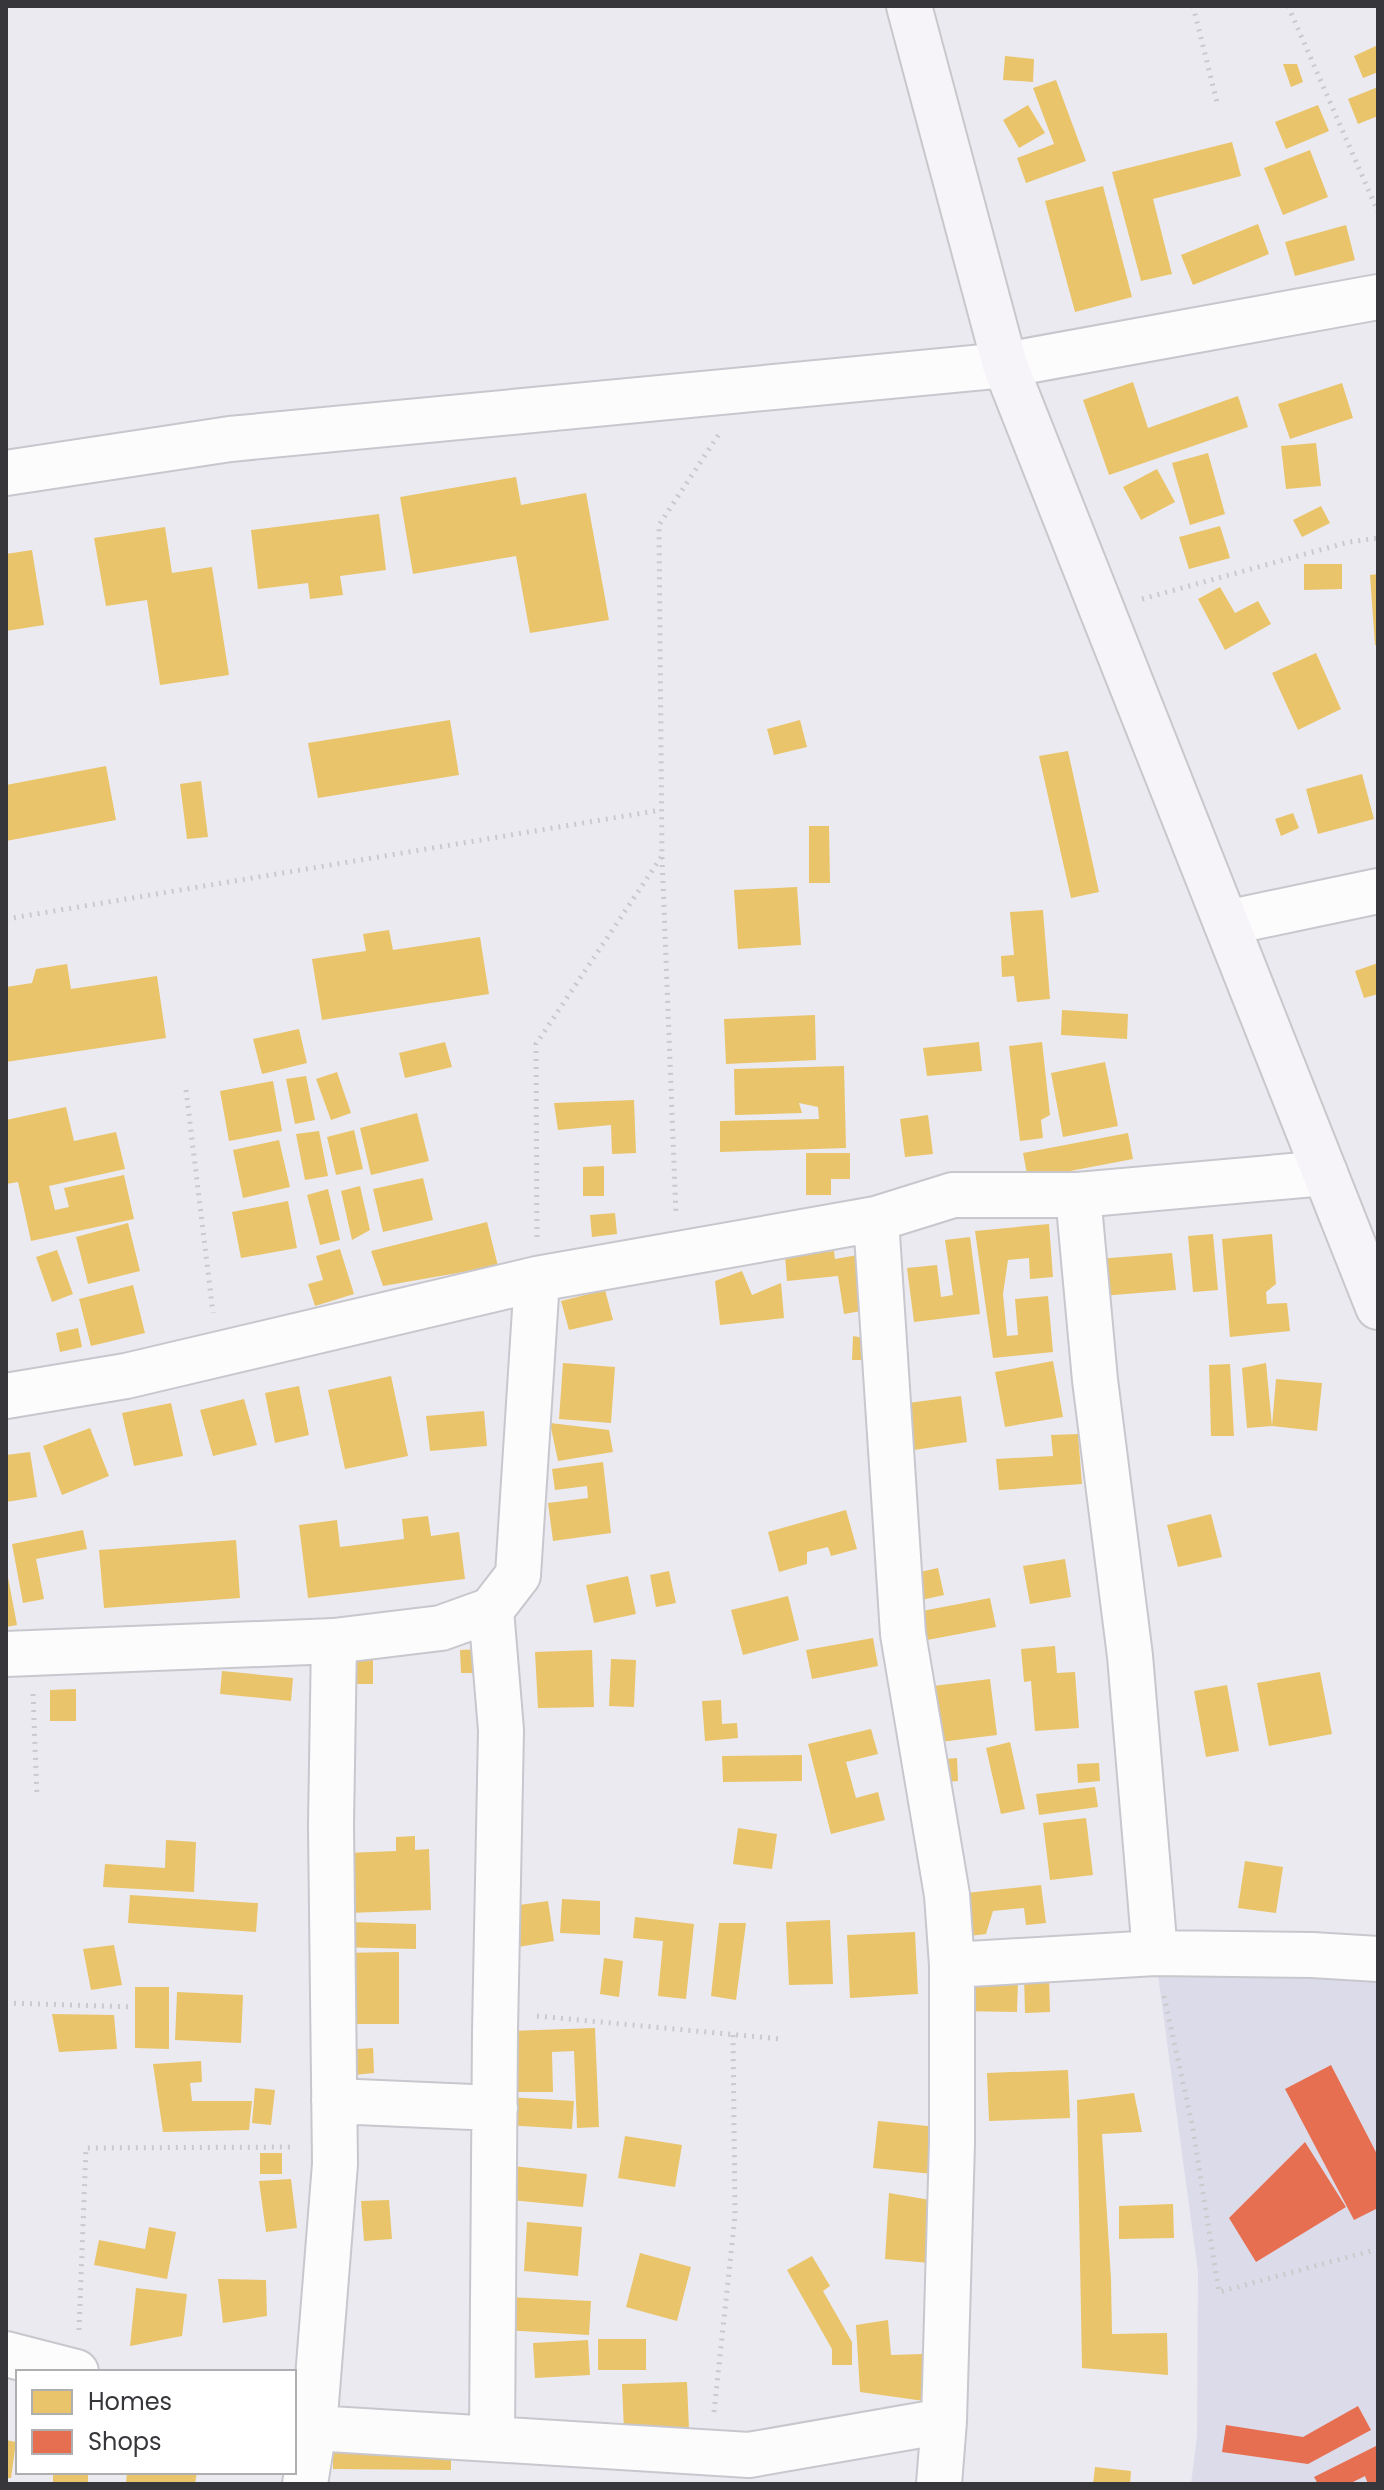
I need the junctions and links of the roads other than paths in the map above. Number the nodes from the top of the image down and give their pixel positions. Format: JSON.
{"nodes":[{"id":1,"x":909,"y":6,"type":"edge"},
{"id":2,"x":1378,"y":297,"type":"edge"},
{"id":3,"x":1005,"y":365,"type":"junction"},
{"id":4,"x":6,"y":473,"type":"edge"},
{"id":5,"x":1378,"y":891,"type":"edge"},
{"id":6,"x":1226,"y":923,"type":"junction"},
{"id":7,"x":1325,"y":1173,"type":"junction"},
{"id":8,"x":1078,"y":1195,"type":"junction"},
{"id":9,"x":876,"y":1219,"type":"junction"},
{"id":10,"x":537,"y":1279,"type":"junction"},
{"id":11,"x":1378,"y":1307,"type":"edge"},
{"id":12,"x":6,"y":1396,"type":"edge"},
{"id":13,"x":491,"y":1610,"type":"junction"},
{"id":14,"x":334,"y":1641,"type":"junction"},
{"id":15,"x":19,"y":1654,"type":"edge"},
{"id":16,"x":1155,"y":1953,"type":"junction"},
{"id":17,"x":1378,"y":1959,"type":"edge"},
{"id":18,"x":952,"y":1965,"type":"junction"},
{"id":19,"x":334,"y":2101,"type":"junction"},
{"id":20,"x":495,"y":2108,"type":"junction"},
{"id":21,"x":6,"y":2354,"type":"edge"},
{"id":22,"x":77,"y":2357,"type":"edge"},
{"id":23,"x":944,"y":2421,"type":"junction"},
{"id":24,"x":304,"y":2426,"type":"edge"},
{"id":25,"x":492,"y":2439,"type":"junction"},
{"id":26,"x":305,"y":2484,"type":"edge"},
{"id":27,"x":939,"y":2484,"type":"edge"}],
"edges":[{"from":1,"to":3,"type":"main road"},
{"from":2,"to":3,"type":"street"},
{"from":3,"to":4,"type":"street"},
{"from":3,"to":6,"type":"main road"},
{"from":5,"to":6,"type":"street"},
{"from":6,"to":7,"type":"main road"},
{"from":7,"to":8,"type":"street"},
{"from":7,"to":11,"type":"main road"},
{"from":8,"to":9,"type":"street"},
{"from":8,"to":16,"type":"street"},
{"from":9,"to":10,"type":"street"},
{"from":9,"to":18,"type":"street"},
{"from":10,"to":12,"type":"street"},
{"from":10,"to":13,"type":"street"},
{"from":13,"to":14,"type":"street"},
{"from":13,"to":20,"type":"street"},
{"from":14,"to":15,"type":"street"},
{"from":14,"to":19,"type":"street"},
{"from":16,"to":17,"type":"street"},
{"from":16,"to":18,"type":"street"},
{"from":18,"to":23,"type":"street"},
{"from":19,"to":20,"type":"street"},
{"from":19,"to":24,"type":"street"},
{"from":20,"to":25,"type":"street"},
{"from":21,"to":22,"type":"street"},
{"from":23,"to":25,"type":"street"},
{"from":23,"to":27,"type":"street"},
{"from":24,"to":25,"type":"street"},
{"from":24,"to":26,"type":"street"}]}
